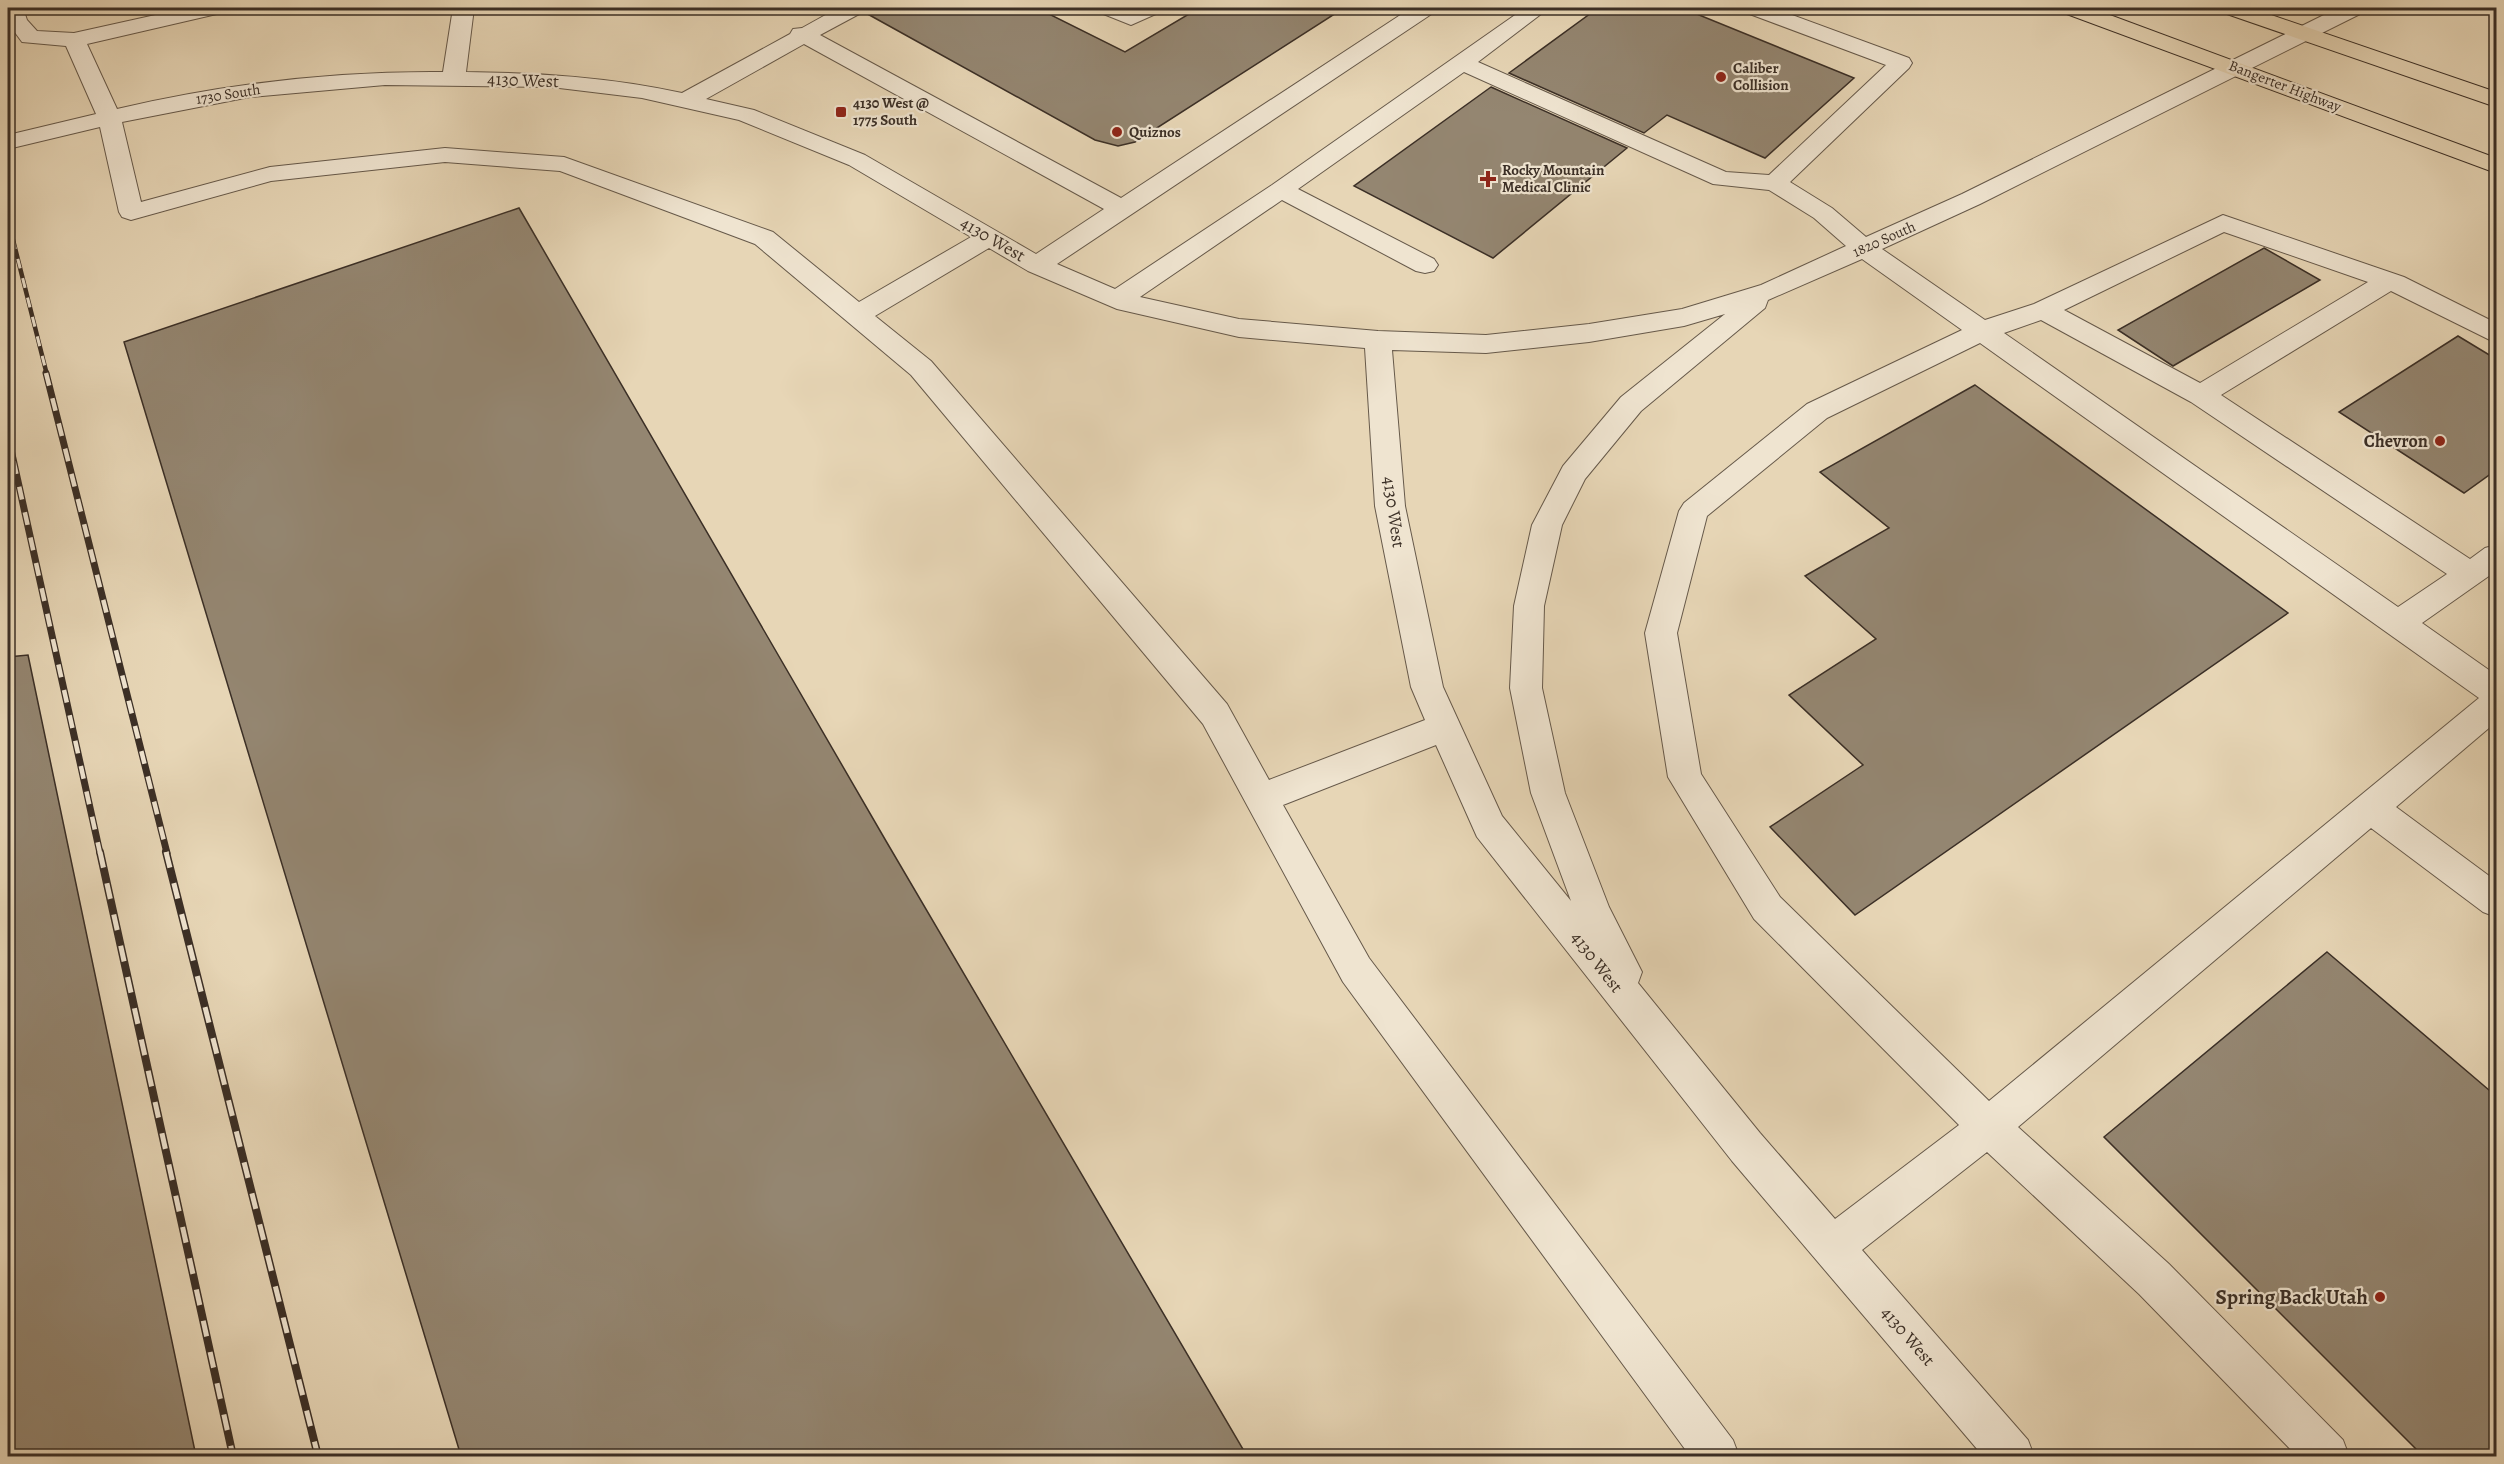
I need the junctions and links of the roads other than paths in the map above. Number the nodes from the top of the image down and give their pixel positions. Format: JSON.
{"nodes":[{"id":1,"x":13,"y":8,"type":"edge"},
{"id":2,"x":213,"y":8,"type":"edge"},
{"id":3,"x":463,"y":8,"type":"edge"},
{"id":4,"x":853,"y":8,"type":"edge"},
{"id":5,"x":1109,"y":8,"type":"edge"},
{"id":6,"x":1150,"y":8,"type":"edge"},
{"id":7,"x":1538,"y":8,"type":"edge"},
{"id":8,"x":1755,"y":8,"type":"edge"},
{"id":9,"x":2072,"y":8,"type":"edge"},
{"id":10,"x":2232,"y":8,"type":"edge"},
{"id":11,"x":2354,"y":8,"type":"edge"},
{"id":12,"x":1411,"y":10,"type":"edge"},
{"id":13,"x":2303,"y":32,"type":"junction"},
{"id":14,"x":801,"y":34,"type":"junction"},
{"id":15,"x":74,"y":39,"type":"junction"},
{"id":16,"x":1462,"y":63,"type":"junction"},
{"id":17,"x":2237,"y":67,"type":"junction"},
{"id":18,"x":453,"y":77,"type":"junction"},
{"id":19,"x":2496,"y":100,"type":"edge"},
{"id":20,"x":685,"y":101,"type":"junction"},
{"id":21,"x":109,"y":117,"type":"junction"},
{"id":22,"x":8,"y":142,"type":"edge"},
{"id":23,"x":2496,"y":166,"type":"edge"},
{"id":24,"x":1775,"y":183,"type":"junction"},
{"id":25,"x":1281,"y":190,"type":"junction"},
{"id":26,"x":1123,"y":209,"type":"junction"},
{"id":27,"x":989,"y":237,"type":"junction"},
{"id":28,"x":1863,"y":248,"type":"junction"},
{"id":29,"x":1037,"y":265,"type":"junction"},
{"id":30,"x":1425,"y":265,"type":"dead end"},
{"id":31,"x":2389,"y":281,"type":"junction"},
{"id":32,"x":1770,"y":291,"type":"junction"},
{"id":33,"x":1117,"y":300,"type":"junction"},
{"id":34,"x":2043,"y":310,"type":"junction"},
{"id":35,"x":857,"y":315,"type":"junction"},
{"id":36,"x":1982,"y":331,"type":"junction"},
{"id":37,"x":2496,"y":334,"type":"edge"},
{"id":38,"x":1378,"y":340,"type":"junction"},
{"id":39,"x":2201,"y":395,"type":"junction"},
{"id":40,"x":2496,"y":556,"type":"edge"},
{"id":41,"x":2470,"y":574,"type":"junction"},
{"id":42,"x":2398,"y":623,"type":"junction"},
{"id":43,"x":2496,"y":692,"type":"edge"},
{"id":44,"x":2496,"y":703,"type":"edge"},
{"id":45,"x":1445,"y":728,"type":"junction"},
{"id":46,"x":1261,"y":798,"type":"junction"},
{"id":47,"x":2371,"y":808,"type":"junction"},
{"id":48,"x":2496,"y":901,"type":"edge"},
{"id":49,"x":1661,"y":1042,"type":"junction"},
{"id":50,"x":1988,"y":1127,"type":"junction"},
{"id":51,"x":1832,"y":1248,"type":"junction"},
{"id":52,"x":1717,"y":1456,"type":"edge"},
{"id":53,"x":2012,"y":1456,"type":"edge"},
{"id":54,"x":2327,"y":1456,"type":"edge"}],
"edges":[{"from":1,"to":15,"type":"street"},
{"from":2,"to":15,"type":"street"},
{"from":3,"to":18,"type":"street"},
{"from":4,"to":14,"type":"street"},
{"from":5,"to":6,"type":"street"},
{"from":7,"to":16,"type":"street"},
{"from":8,"to":24,"type":"street"},
{"from":9,"to":17,"type":"highway","name":"Bangerter Highway"},
{"from":10,"to":13,"type":"highway"},
{"from":11,"to":13,"type":"street","name":"1820 South"},
{"from":12,"to":26,"type":"street"},
{"from":13,"to":17,"type":"street","name":"1820 South"},
{"from":13,"to":19,"type":"highway"},
{"from":14,"to":20,"type":"street"},
{"from":14,"to":26,"type":"street"},
{"from":15,"to":21,"type":"street"},
{"from":16,"to":24,"type":"street"},
{"from":16,"to":25,"type":"street"},
{"from":17,"to":23,"type":"highway","name":"Bangerter Highway"},
{"from":17,"to":28,"type":"street","name":"1820 South"},
{"from":18,"to":20,"type":"street","name":"4130 West"},
{"from":18,"to":21,"type":"street","name":"1730 South"},
{"from":20,"to":27,"type":"street","name":"4130 West"},
{"from":21,"to":22,"type":"street","name":"1730 South"},
{"from":21,"to":35,"type":"street"},
{"from":24,"to":28,"type":"street"},
{"from":25,"to":30,"type":"street"},
{"from":25,"to":33,"type":"street"},
{"from":26,"to":29,"type":"street"},
{"from":27,"to":29,"type":"street","name":"4130 West"},
{"from":27,"to":35,"type":"street"},
{"from":28,"to":32,"type":"street","name":"1820 South"},
{"from":28,"to":36,"type":"street"},
{"from":29,"to":33,"type":"street","name":"4130 West"},
{"from":31,"to":34,"type":"street"},
{"from":31,"to":37,"type":"street"},
{"from":31,"to":39,"type":"street"},
{"from":32,"to":38,"type":"street","name":"1820 South"},
{"from":32,"to":49,"type":"street"},
{"from":33,"to":38,"type":"street","name":"4130 West"},
{"from":34,"to":36,"type":"street"},
{"from":34,"to":39,"type":"street"},
{"from":35,"to":46,"type":"street"},
{"from":36,"to":42,"type":"street"},
{"from":36,"to":50,"type":"street"},
{"from":38,"to":45,"type":"street","name":"4130 West"},
{"from":39,"to":41,"type":"street"},
{"from":40,"to":41,"type":"street"},
{"from":41,"to":42,"type":"street"},
{"from":42,"to":43,"type":"street"},
{"from":44,"to":47,"type":"street"},
{"from":45,"to":46,"type":"street"},
{"from":45,"to":49,"type":"street","name":"4130 West"},
{"from":46,"to":52,"type":"street"},
{"from":47,"to":48,"type":"street"},
{"from":47,"to":50,"type":"street"},
{"from":49,"to":51,"type":"street","name":"4130 West"},
{"from":50,"to":51,"type":"street"},
{"from":50,"to":54,"type":"street"},
{"from":51,"to":53,"type":"street","name":"4130 West"}]}
